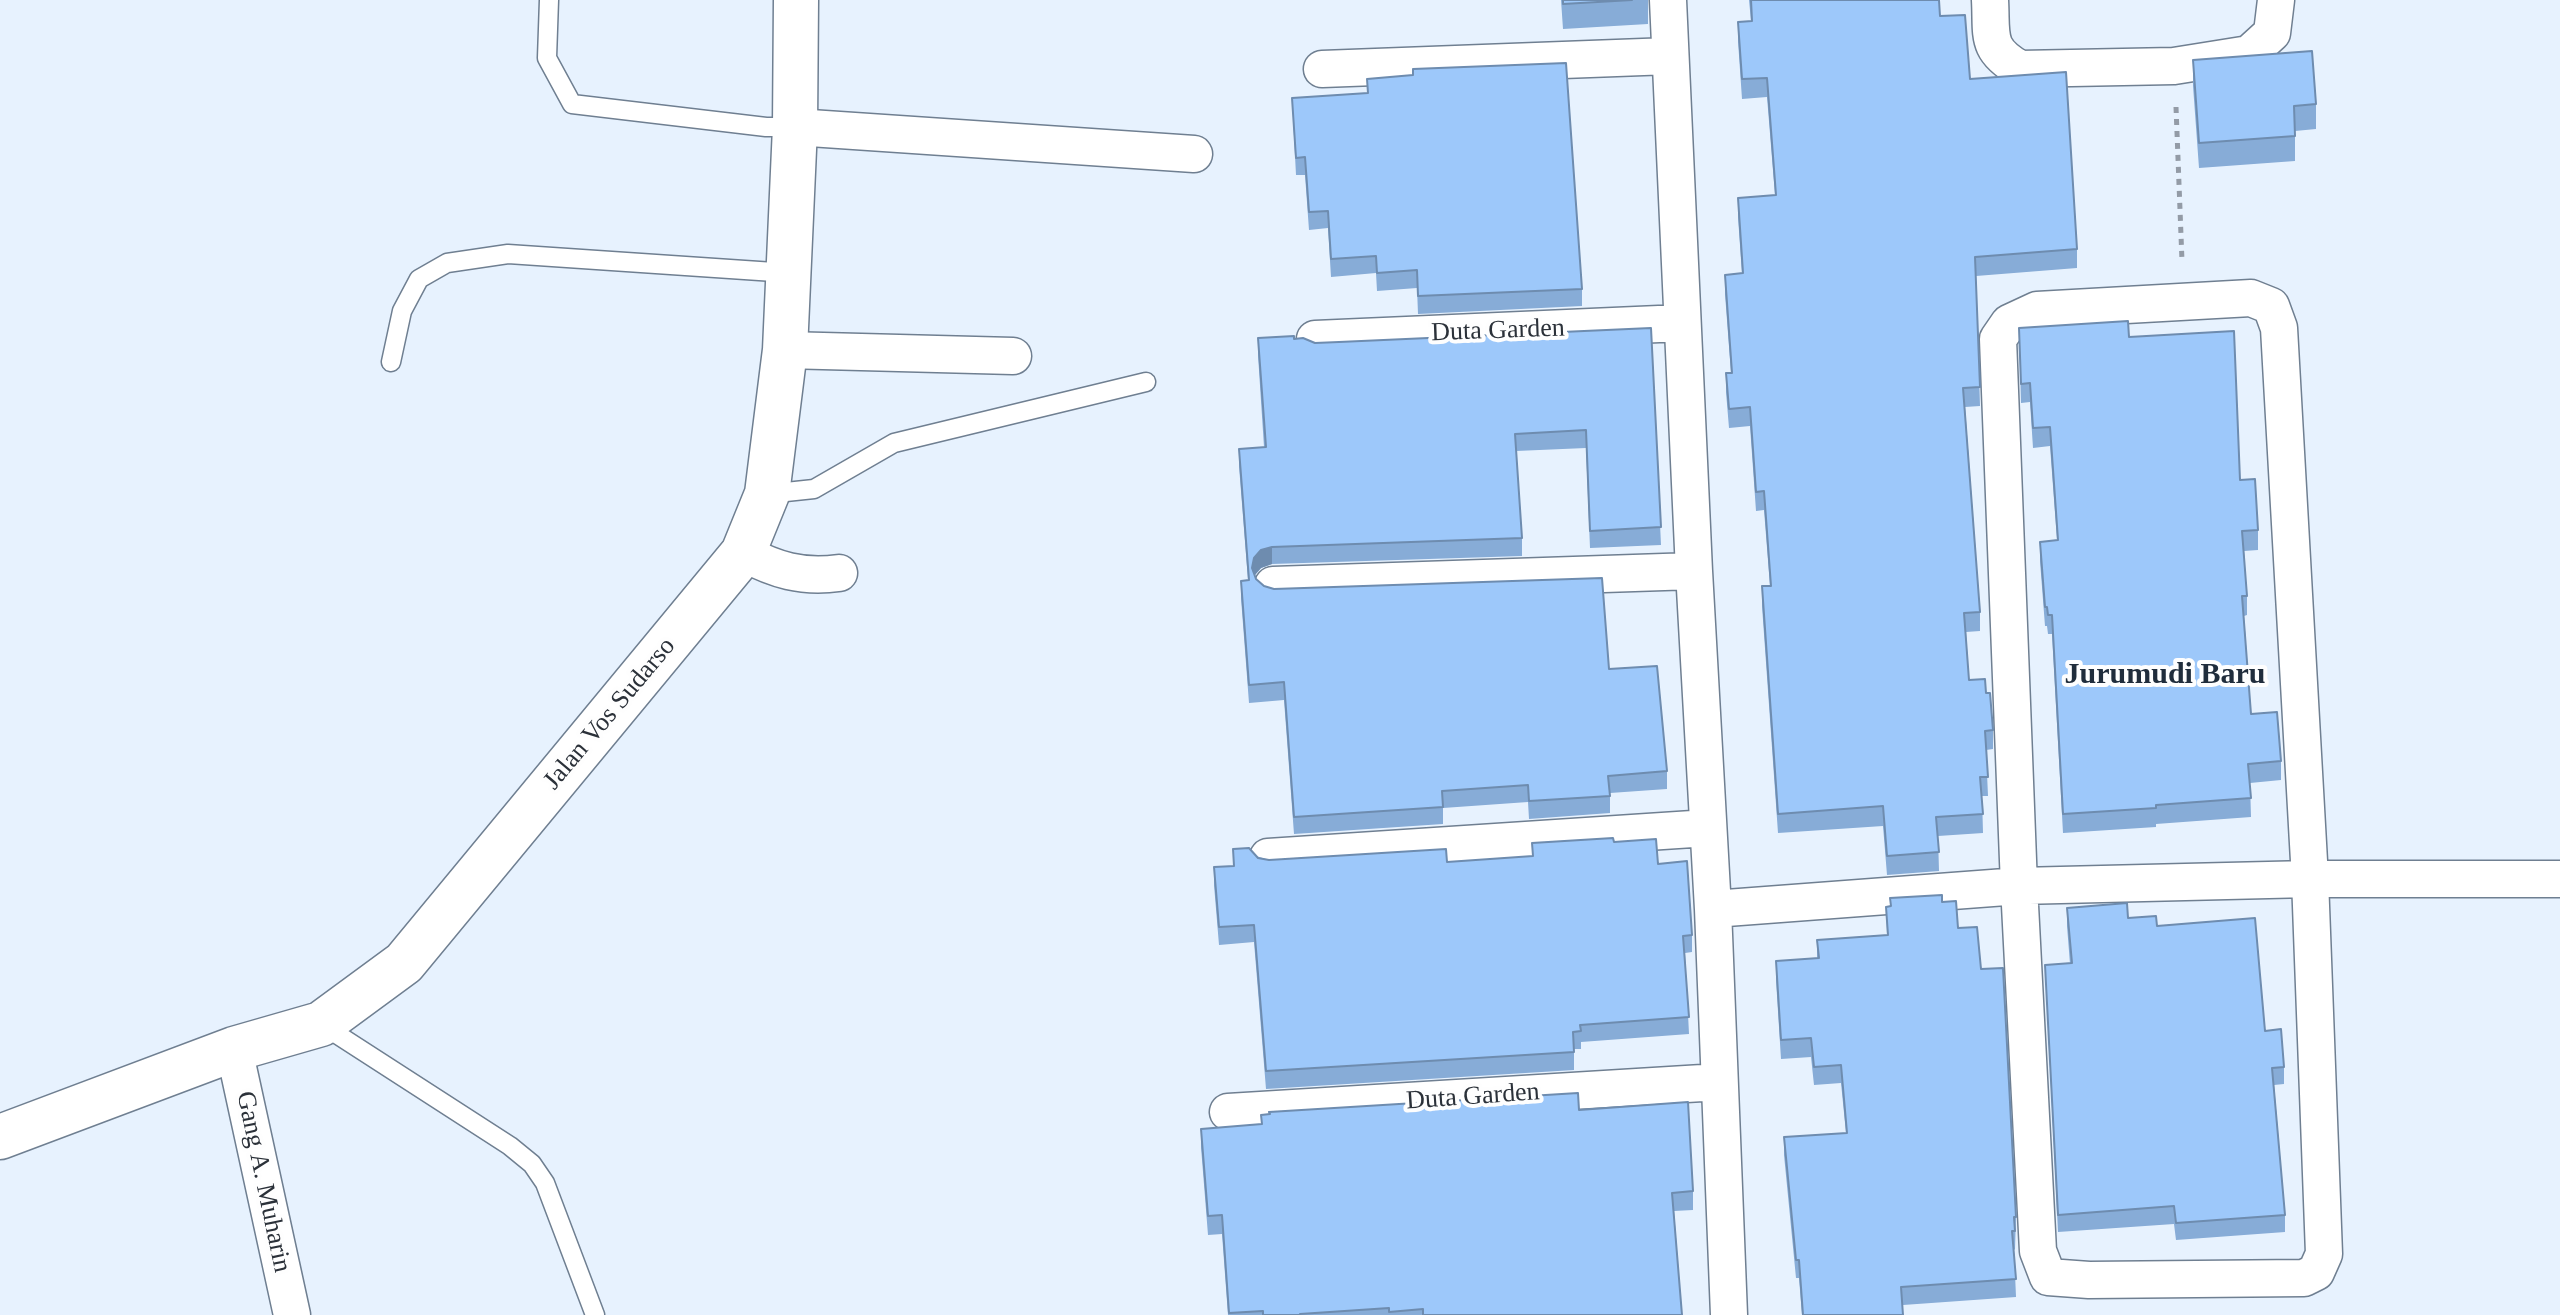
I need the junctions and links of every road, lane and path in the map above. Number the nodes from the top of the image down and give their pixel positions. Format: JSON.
{"nodes":[{"id":1,"x":549,"y":0,"type":"edge"},
{"id":2,"x":796,"y":0,"type":"edge"},
{"id":3,"x":1668,"y":0,"type":"edge"},
{"id":4,"x":1990,"y":0,"type":"edge"},
{"id":5,"x":2276,"y":0,"type":"edge"},
{"id":6,"x":1670,"y":56,"type":"junction"},
{"id":7,"x":2174,"y":66,"type":"junction"},
{"id":8,"x":1322,"y":69,"type":"dead end"},
{"id":9,"x":795,"y":127,"type":"junction"},
{"id":10,"x":1194,"y":154,"type":"dead end"},
{"id":11,"x":789,"y":273,"type":"junction"},
{"id":12,"x":2184,"y":300,"type":"junction"},
{"id":13,"x":1682,"y":323,"type":"junction"},
{"id":14,"x":1315,"y":339,"type":"edge"},
{"id":15,"x":785,"y":350,"type":"junction"},
{"id":16,"x":1013,"y":356,"type":"dead end"},
{"id":17,"x":391,"y":362,"type":"dead end"},
{"id":18,"x":1146,"y":382,"type":"dead end"},
{"id":19,"x":767,"y":494,"type":"junction"},
{"id":20,"x":743,"y":553,"type":"junction"},
{"id":21,"x":1694,"y":571,"type":"junction"},
{"id":22,"x":839,"y":573,"type":"dead end"},
{"id":23,"x":1273,"y":585,"type":"edge"},
{"id":24,"x":1708,"y":828,"type":"junction"},
{"id":25,"x":1268,"y":857,"type":"edge"},
{"id":26,"x":2310,"y":879,"type":"junction"},
{"id":27,"x":2560,"y":879,"type":"edge"},
{"id":28,"x":2019,"y":886,"type":"junction"},
{"id":29,"x":1713,"y":909,"type":"junction"},
{"id":30,"x":321,"y":1024,"type":"junction"},
{"id":31,"x":234,"y":1049,"type":"junction"},
{"id":32,"x":1719,"y":1082,"type":"junction"},
{"id":33,"x":1228,"y":1112,"type":"dead end"},
{"id":34,"x":0,"y":1137,"type":"edge"},
{"id":35,"x":292,"y":1315,"type":"edge"},
{"id":36,"x":595,"y":1315,"type":"edge"},
{"id":37,"x":1729,"y":1315,"type":"edge"}],
"edges":[{"from":1,"to":9,"type":"lane"},
{"from":2,"to":9,"type":"street","name":"Jalan Vos Sudarso"},
{"from":3,"to":6,"type":"street"},
{"from":4,"to":7,"type":"street"},
{"from":5,"to":7,"type":"street"},
{"from":6,"to":8,"type":"street"},
{"from":6,"to":13,"type":"street"},
{"from":7,"to":12,"type":"path"},
{"from":9,"to":10,"type":"street"},
{"from":9,"to":11,"type":"street","name":"Jalan Vos Sudarso"},
{"from":11,"to":15,"type":"street","name":"Jalan Vos Sudarso"},
{"from":11,"to":17,"type":"lane"},
{"from":12,"to":26,"type":"street"},
{"from":12,"to":28,"type":"street"},
{"from":13,"to":14,"type":"street","name":"Duta Garden"},
{"from":13,"to":21,"type":"street"},
{"from":15,"to":16,"type":"street"},
{"from":15,"to":19,"type":"street","name":"Jalan Vos Sudarso"},
{"from":18,"to":19,"type":"lane"},
{"from":19,"to":20,"type":"street","name":"Jalan Vos Sudarso"},
{"from":20,"to":22,"type":"street"},
{"from":20,"to":30,"type":"street","name":"Jalan Vos Sudarso"},
{"from":21,"to":23,"type":"street"},
{"from":21,"to":24,"type":"street"},
{"from":24,"to":25,"type":"street"},
{"from":24,"to":29,"type":"street"},
{"from":26,"to":27,"type":"street"},
{"from":26,"to":28,"type":"street"},
{"from":26,"to":28,"type":"street"},
{"from":28,"to":29,"type":"street"},
{"from":29,"to":32,"type":"street"},
{"from":30,"to":31,"type":"street","name":"Jalan Vos Sudarso"},
{"from":30,"to":36,"type":"lane"},
{"from":31,"to":34,"type":"street","name":"Jalan Vos Sudarso"},
{"from":31,"to":35,"type":"street","name":"Gang A. Muharin"},
{"from":32,"to":33,"type":"street","name":"Duta Garden"},
{"from":32,"to":37,"type":"street"}]}
